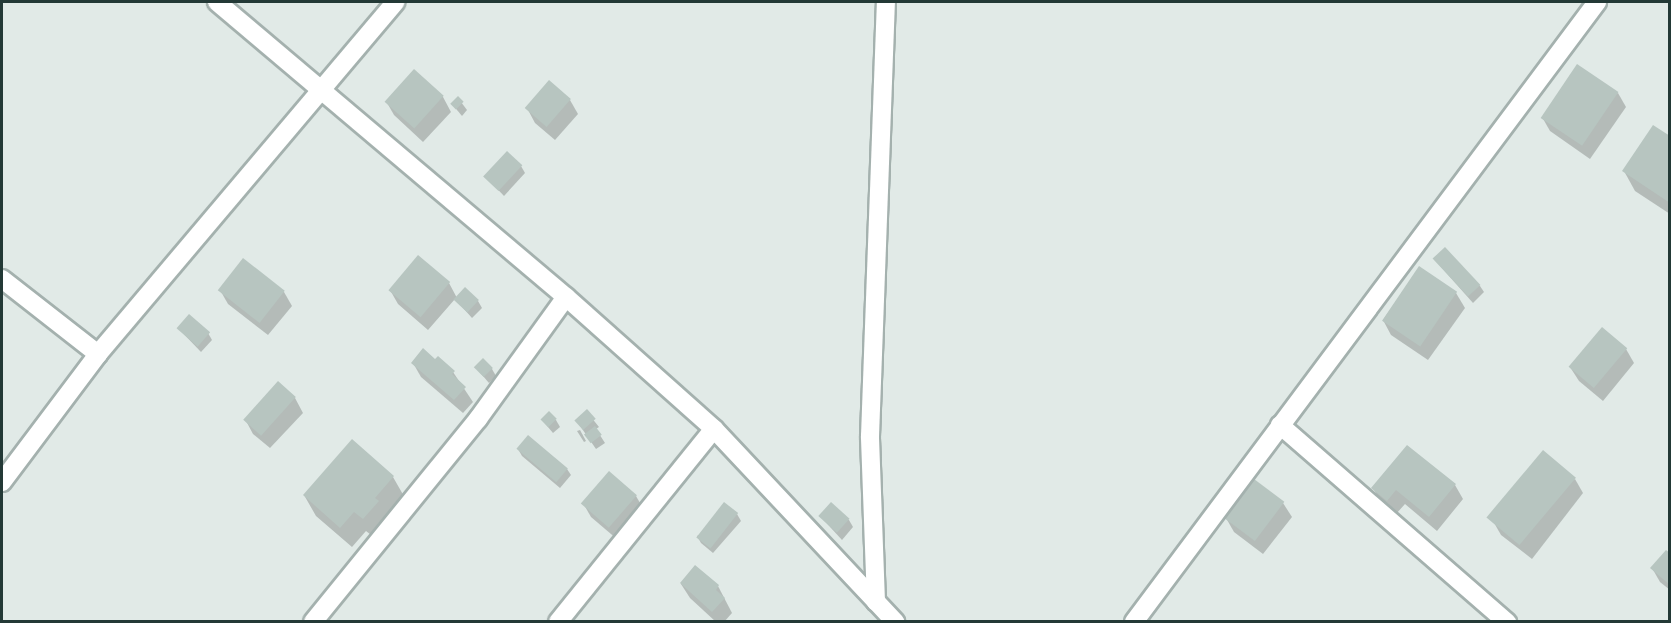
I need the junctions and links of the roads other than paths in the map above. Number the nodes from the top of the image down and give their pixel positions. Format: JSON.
{"nodes":[{"id":1,"x":217,"y":2,"type":"edge"},
{"id":2,"x":395,"y":2,"type":"edge"},
{"id":3,"x":886,"y":2,"type":"edge"},
{"id":4,"x":1597,"y":2,"type":"edge"},
{"id":5,"x":323,"y":89,"type":"junction"},
{"id":6,"x":2,"y":279,"type":"edge"},
{"id":7,"x":566,"y":297,"type":"junction"},
{"id":8,"x":98,"y":354,"type":"junction"},
{"id":9,"x":1280,"y":424,"type":"junction"},
{"id":10,"x":714,"y":429,"type":"junction"},
{"id":11,"x":2,"y":482,"type":"edge"},
{"id":12,"x":876,"y":602,"type":"junction"},
{"id":13,"x":313,"y":621,"type":"edge"},
{"id":14,"x":558,"y":621,"type":"edge"},
{"id":15,"x":895,"y":621,"type":"edge"},
{"id":16,"x":1134,"y":621,"type":"edge"},
{"id":17,"x":1507,"y":621,"type":"edge"}],
"edges":[{"from":1,"to":5,"type":"street"},
{"from":2,"to":5,"type":"street"},
{"from":3,"to":12,"type":"street"},
{"from":4,"to":9,"type":"street"},
{"from":5,"to":7,"type":"street"},
{"from":5,"to":8,"type":"street"},
{"from":6,"to":8,"type":"street"},
{"from":7,"to":10,"type":"street"},
{"from":7,"to":13,"type":"street"},
{"from":8,"to":11,"type":"street"},
{"from":9,"to":16,"type":"street"},
{"from":9,"to":17,"type":"street"},
{"from":10,"to":12,"type":"street"},
{"from":10,"to":14,"type":"street"},
{"from":12,"to":15,"type":"street"}]}
